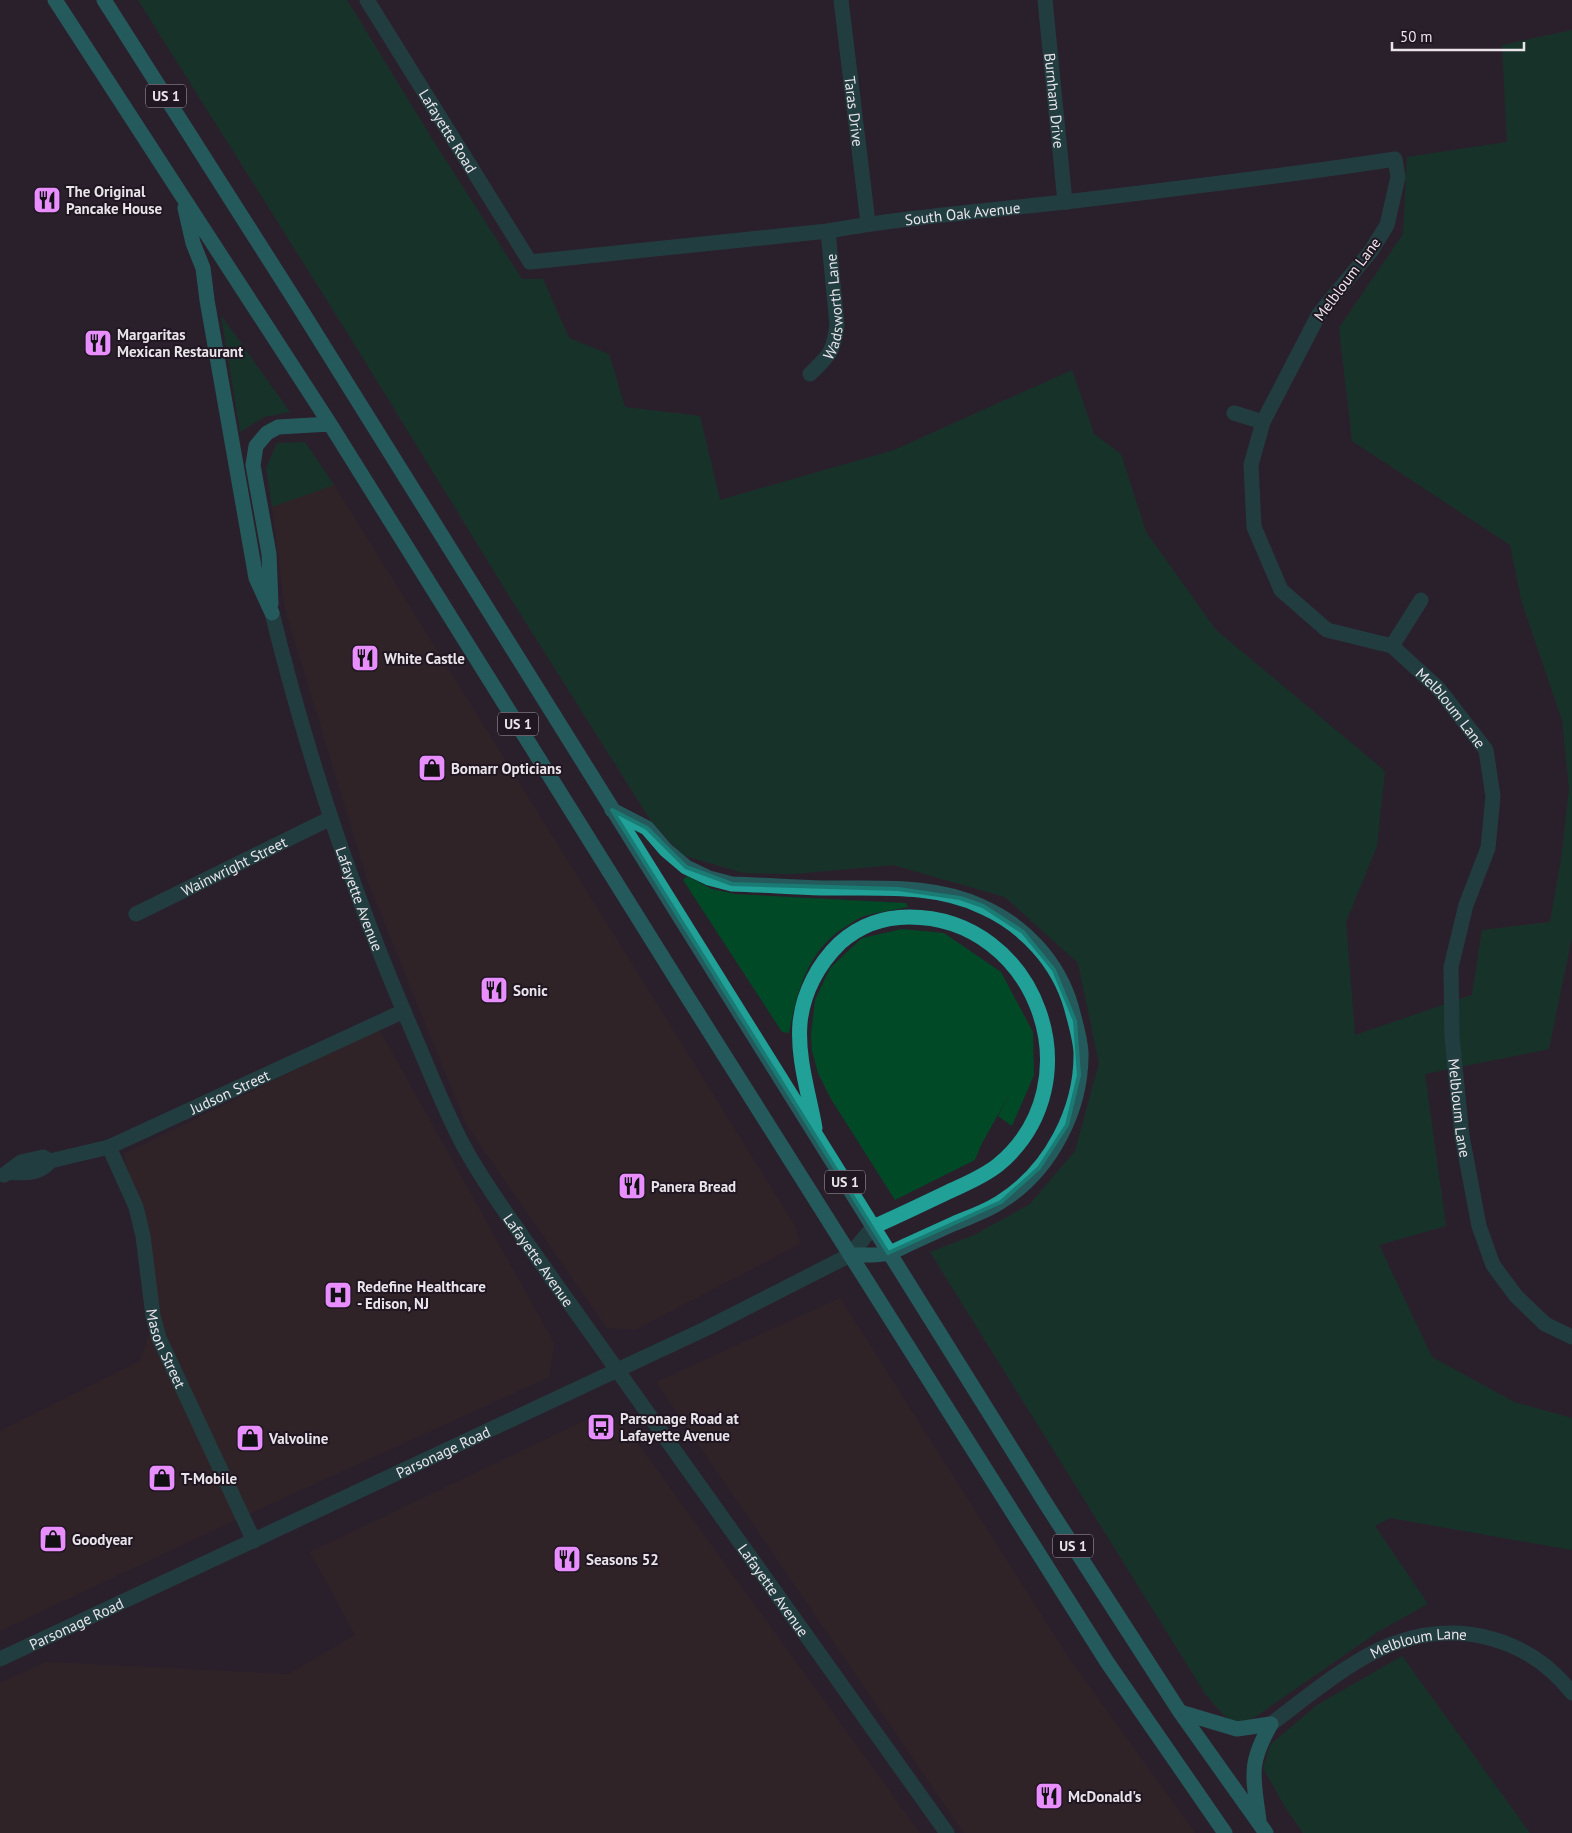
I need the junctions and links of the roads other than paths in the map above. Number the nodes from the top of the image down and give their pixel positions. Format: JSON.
{"nodes":[{"id":1,"x":55,"y":0,"type":"edge"},
{"id":2,"x":104,"y":0,"type":"edge"},
{"id":3,"x":367,"y":0,"type":"edge"},
{"id":4,"x":841,"y":0,"type":"edge"},
{"id":5,"x":1047,"y":0,"type":"edge"},
{"id":6,"x":1395,"y":159,"type":"joint"},
{"id":7,"x":182,"y":195,"type":"junction"},
{"id":8,"x":1064,"y":202,"type":"junction"},
{"id":9,"x":868,"y":223,"type":"junction"},
{"id":10,"x":828,"y":230,"type":"junction"},
{"id":11,"x":530,"y":262,"type":"joint"},
{"id":12,"x":810,"y":374,"type":"dead end"},
{"id":13,"x":1234,"y":414,"type":"dead end"},
{"id":14,"x":1263,"y":422,"type":"junction"},
{"id":15,"x":330,"y":424,"type":"junction"},
{"id":16,"x":1421,"y":600,"type":"dead end"},
{"id":17,"x":272,"y":613,"type":"junction"},
{"id":18,"x":1392,"y":646,"type":"junction"},
{"id":19,"x":612,"y":810,"type":"junction"},
{"id":20,"x":331,"y":818,"type":"junction"},
{"id":21,"x":136,"y":914,"type":"dead end"},
{"id":22,"x":404,"y":1011,"type":"junction"},
{"id":23,"x":816,"y":1137,"type":"junction"},
{"id":24,"x":109,"y":1147,"type":"junction"},
{"id":25,"x":5,"y":1174,"type":"edge"},
{"id":26,"x":873,"y":1227,"type":"junction"},
{"id":27,"x":888,"y":1253,"type":"junction"},
{"id":28,"x":850,"y":1255,"type":"junction"},
{"id":29,"x":1572,"y":1337,"type":"edge"},
{"id":30,"x":619,"y":1370,"type":"junction"},
{"id":31,"x":254,"y":1541,"type":"junction"},
{"id":32,"x":0,"y":1659,"type":"edge"},
{"id":33,"x":1572,"y":1693,"type":"edge"},
{"id":34,"x":1180,"y":1712,"type":"junction"},
{"id":35,"x":1271,"y":1724,"type":"junction"},
{"id":36,"x":1263,"y":1828,"type":"edge"},
{"id":37,"x":947,"y":1833,"type":"edge"},
{"id":38,"x":1225,"y":1833,"type":"edge"}],
"edges":[{"from":1,"to":7,"type":"highway","number":"US 1"},
{"from":2,"to":19,"type":"highway","number":"US 1"},
{"from":3,"to":11,"type":"street","name":"Lafayette Road"},
{"from":4,"to":9,"type":"street","name":"Taras Drive"},
{"from":5,"to":8,"type":"street","name":"Burnham Drive"},
{"from":6,"to":8,"type":"street","name":"South Oak Avenue"},
{"from":6,"to":14,"type":"street","name":"Melbloum Lane"},
{"from":7,"to":15,"type":"highway","number":"US 1"},
{"from":7,"to":17,"type":"highway"},
{"from":8,"to":9,"type":"street","name":"South Oak Avenue"},
{"from":9,"to":10,"type":"street","name":"South Oak Avenue"},
{"from":10,"to":11,"type":"street","name":"South Oak Avenue"},
{"from":10,"to":12,"type":"street","name":"Wadsworth Lane"},
{"from":13,"to":14,"type":"street"},
{"from":14,"to":18,"type":"street","name":"Melbloum Lane"},
{"from":15,"to":17,"type":"highway"},
{"from":15,"to":28,"type":"highway","number":"US 1"},
{"from":16,"to":18,"type":"street"},
{"from":17,"to":20,"type":"street","name":"Lafayette Avenue"},
{"from":18,"to":29,"type":"street","name":"Melbloum Lane"},
{"from":19,"to":23,"type":"highway","number":"US 1"},
{"from":19,"to":27,"type":"highway"},
{"from":20,"to":21,"type":"street","name":"Wainwright Street"},
{"from":20,"to":22,"type":"street","name":"Lafayette Avenue"},
{"from":22,"to":24,"type":"street","name":"Judson Street"},
{"from":22,"to":30,"type":"street","name":"Lafayette Avenue"},
{"from":23,"to":26,"type":"highway","number":"US 1"},
{"from":23,"to":26,"type":"highway"},
{"from":24,"to":25,"type":"street","name":"Judson Street"},
{"from":24,"to":31,"type":"street","name":"Mason Street"},
{"from":26,"to":27,"type":"highway","number":"US 1"},
{"from":26,"to":28,"type":"street","name":"Parsonage Road"},
{"from":27,"to":28,"type":"highway"},
{"from":27,"to":34,"type":"highway","number":"US 1"},
{"from":28,"to":30,"type":"street","name":"Parsonage Road"},
{"from":28,"to":38,"type":"highway","number":"US 1"},
{"from":30,"to":31,"type":"street","name":"Parsonage Road"},
{"from":30,"to":37,"type":"street","name":"Lafayette Avenue"},
{"from":31,"to":32,"type":"street","name":"Parsonage Road"},
{"from":33,"to":35,"type":"street","name":"Melbloum Lane"},
{"from":34,"to":35,"type":"highway"},
{"from":34,"to":36,"type":"highway","number":"US 1"},
{"from":35,"to":36,"type":"highway"}]}
